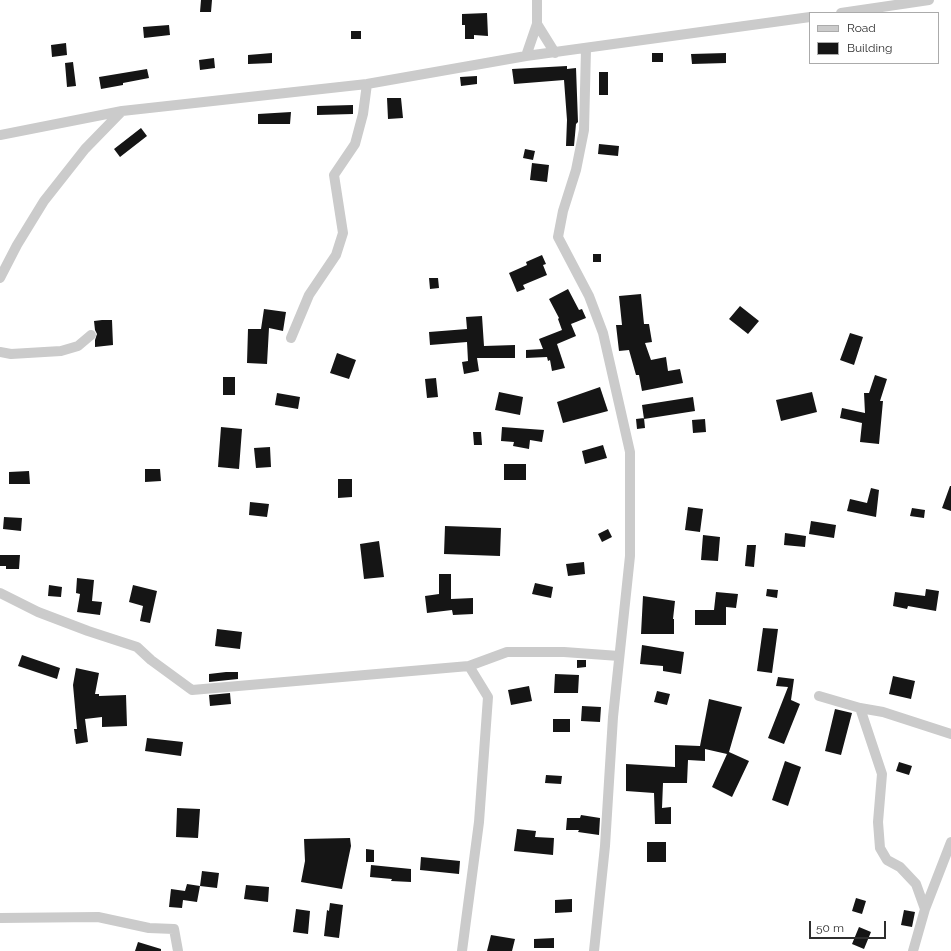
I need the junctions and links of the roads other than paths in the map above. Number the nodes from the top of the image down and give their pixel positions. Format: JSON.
{"nodes":[{"id":1,"x":537,"y":0,"type":"edge"},
{"id":2,"x":929,"y":0,"type":"edge"},
{"id":3,"x":848,"y":12,"type":"edge"},
{"id":4,"x":809,"y":17,"type":"edge"},
{"id":5,"x":537,"y":24,"type":"junction"},
{"id":6,"x":586,"y":49,"type":"junction"},
{"id":7,"x":555,"y":53,"type":"junction"},
{"id":8,"x":526,"y":56,"type":"junction"},
{"id":9,"x":367,"y":84,"type":"junction"},
{"id":10,"x":122,"y":111,"type":"junction"},
{"id":11,"x":0,"y":135,"type":"edge"},
{"id":12,"x":0,"y":278,"type":"edge"},
{"id":13,"x":91,"y":335,"type":"dead end"},
{"id":14,"x":291,"y":338,"type":"dead end"},
{"id":15,"x":0,"y":352,"type":"edge"},
{"id":16,"x":0,"y":593,"type":"edge"},
{"id":17,"x":619,"y":656,"type":"junction"},
{"id":18,"x":469,"y":666,"type":"junction"},
{"id":19,"x":819,"y":696,"type":"dead end"},
{"id":20,"x":860,"y":708,"type":"junction"},
{"id":21,"x":951,"y":734,"type":"edge"},
{"id":22,"x":951,"y":842,"type":"edge"},
{"id":23,"x":925,"y":909,"type":"junction"},
{"id":24,"x":0,"y":918,"type":"edge"},
{"id":25,"x":178,"y":951,"type":"edge"},
{"id":26,"x":462,"y":951,"type":"edge"},
{"id":27,"x":594,"y":951,"type":"edge"},
{"id":28,"x":913,"y":951,"type":"edge"}],
"edges":[{"from":1,"to":5,"type":"street"},
{"from":2,"to":3,"type":"street"},
{"from":4,"to":6,"type":"street"},
{"from":5,"to":7,"type":"street"},
{"from":5,"to":8,"type":"street"},
{"from":6,"to":7,"type":"street"},
{"from":6,"to":17,"type":"street"},
{"from":7,"to":8,"type":"street"},
{"from":8,"to":9,"type":"street"},
{"from":9,"to":10,"type":"street"},
{"from":9,"to":14,"type":"street"},
{"from":10,"to":11,"type":"street"},
{"from":10,"to":12,"type":"street"},
{"from":13,"to":15,"type":"street"},
{"from":16,"to":18,"type":"street"},
{"from":17,"to":18,"type":"street"},
{"from":17,"to":27,"type":"street"},
{"from":18,"to":26,"type":"street"},
{"from":19,"to":20,"type":"street"},
{"from":20,"to":21,"type":"street"},
{"from":20,"to":23,"type":"street"},
{"from":22,"to":23,"type":"street"},
{"from":23,"to":28,"type":"street"},
{"from":24,"to":25,"type":"street"}]}
